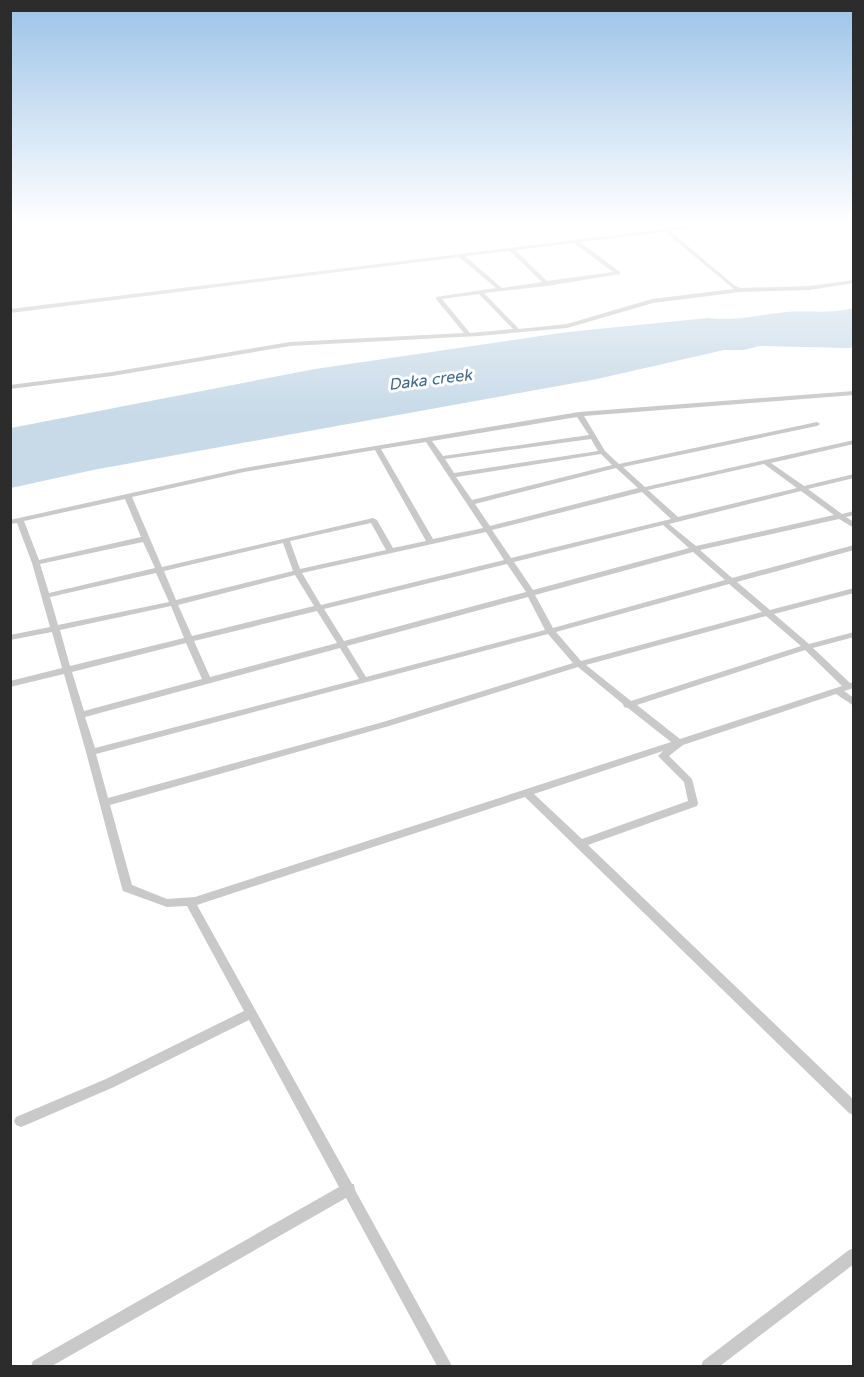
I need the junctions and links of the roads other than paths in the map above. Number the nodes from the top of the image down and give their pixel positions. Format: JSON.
{"nodes":[{"id":1,"x":209,"y":286,"type":"edge"},
{"id":2,"x":497,"y":286,"type":"edge"},
{"id":3,"x":526,"y":286,"type":"edge"},
{"id":4,"x":733,"y":286,"type":"edge"},
{"id":5,"x":821,"y":286,"type":"edge"},
{"id":6,"x":500,"y":289,"type":"junction"},
{"id":7,"x":740,"y":290,"type":"junction"},
{"id":8,"x":480,"y":292,"type":"junction"},
{"id":9,"x":10,"y":311,"type":"edge"},
{"id":10,"x":517,"y":330,"type":"junction"},
{"id":11,"x":468,"y":334,"type":"junction"},
{"id":12,"x":10,"y":387,"type":"edge"},
{"id":13,"x":854,"y":393,"type":"edge"},
{"id":14,"x":579,"y":414,"type":"junction"},
{"id":15,"x":817,"y":424,"type":"dead end"},
{"id":16,"x":592,"y":436,"type":"junction"},
{"id":17,"x":428,"y":439,"type":"junction"},
{"id":18,"x":854,"y":442,"type":"edge"},
{"id":19,"x":375,"y":447,"type":"junction"},
{"id":20,"x":602,"y":452,"type":"junction"},
{"id":21,"x":441,"y":458,"type":"junction"},
{"id":22,"x":766,"y":462,"type":"junction"},
{"id":23,"x":617,"y":466,"type":"junction"},
{"id":24,"x":453,"y":475,"type":"junction"},
{"id":25,"x":854,"y":476,"type":"edge"},
{"id":26,"x":644,"y":489,"type":"junction"},
{"id":27,"x":801,"y":489,"type":"junction"},
{"id":28,"x":127,"y":495,"type":"junction"},
{"id":29,"x":471,"y":502,"type":"junction"},
{"id":30,"x":854,"y":513,"type":"edge"},
{"id":31,"x":840,"y":516,"type":"junction"},
{"id":32,"x":676,"y":519,"type":"junction"},
{"id":33,"x":15,"y":521,"type":"edge"},
{"id":34,"x":663,"y":522,"type":"junction"},
{"id":35,"x":854,"y":526,"type":"edge"},
{"id":36,"x":489,"y":529,"type":"junction"},
{"id":37,"x":145,"y":539,"type":"junction"},
{"id":38,"x":286,"y":540,"type":"junction"},
{"id":39,"x":431,"y":542,"type":"junction"},
{"id":40,"x":854,"y":547,"type":"edge"},
{"id":41,"x":695,"y":549,"type":"junction"},
{"id":42,"x":391,"y":551,"type":"junction"},
{"id":43,"x":509,"y":560,"type":"junction"},
{"id":44,"x":36,"y":563,"type":"junction"},
{"id":45,"x":159,"y":569,"type":"junction"},
{"id":46,"x":297,"y":572,"type":"junction"},
{"id":47,"x":731,"y":580,"type":"junction"},
{"id":48,"x":854,"y":590,"type":"edge"},
{"id":49,"x":531,"y":594,"type":"junction"},
{"id":50,"x":45,"y":596,"type":"junction"},
{"id":51,"x":175,"y":603,"type":"junction"},
{"id":52,"x":320,"y":607,"type":"junction"},
{"id":53,"x":770,"y":614,"type":"junction"},
{"id":54,"x":53,"y":628,"type":"junction"},
{"id":55,"x":550,"y":631,"type":"junction"},
{"id":56,"x":854,"y":634,"type":"edge"},
{"id":57,"x":10,"y":638,"type":"edge"},
{"id":58,"x":188,"y":639,"type":"junction"},
{"id":59,"x":343,"y":643,"type":"junction"},
{"id":60,"x":807,"y":647,"type":"junction"},
{"id":61,"x":579,"y":664,"type":"junction"},
{"id":62,"x":66,"y":670,"type":"junction"},
{"id":63,"x":206,"y":679,"type":"junction"},
{"id":64,"x":364,"y":680,"type":"junction"},
{"id":65,"x":10,"y":684,"type":"edge"},
{"id":66,"x":851,"y":686,"type":"edge"},
{"id":67,"x":838,"y":691,"type":"junction"},
{"id":68,"x":854,"y":704,"type":"edge"},
{"id":69,"x":627,"y":705,"type":"junction"},
{"id":70,"x":80,"y":715,"type":"junction"},
{"id":71,"x":679,"y":743,"type":"junction"},
{"id":72,"x":91,"y":752,"type":"junction"},
{"id":73,"x":527,"y":793,"type":"junction"},
{"id":74,"x":105,"y":803,"type":"junction"},
{"id":75,"x":580,"y":844,"type":"junction"},
{"id":76,"x":190,"y":902,"type":"junction"},
{"id":77,"x":252,"y":1012,"type":"junction"},
{"id":78,"x":854,"y":1109,"type":"edge"},
{"id":79,"x":21,"y":1121,"type":"dead end"},
{"id":80,"x":350,"y":1189,"type":"junction"},
{"id":81,"x":854,"y":1255,"type":"edge"},
{"id":82,"x":38,"y":1366,"type":"edge"},
{"id":83,"x":445,"y":1366,"type":"edge"},
{"id":84,"x":708,"y":1366,"type":"edge"}],
"edges":[{"from":1,"to":9,"type":"street"},
{"from":2,"to":6,"type":"street"},
{"from":3,"to":6,"type":"street"},
{"from":4,"to":7,"type":"street"},
{"from":5,"to":7,"type":"street"},
{"from":6,"to":8,"type":"street"},
{"from":7,"to":10,"type":"street"},
{"from":8,"to":10,"type":"street"},
{"from":8,"to":11,"type":"street"},
{"from":10,"to":11,"type":"street"},
{"from":11,"to":12,"type":"street"},
{"from":13,"to":14,"type":"street"},
{"from":14,"to":16,"type":"street"},
{"from":14,"to":17,"type":"street"},
{"from":15,"to":23,"type":"street"},
{"from":16,"to":20,"type":"street"},
{"from":16,"to":21,"type":"street"},
{"from":17,"to":19,"type":"street"},
{"from":17,"to":21,"type":"street"},
{"from":18,"to":22,"type":"street"},
{"from":19,"to":28,"type":"street"},
{"from":19,"to":39,"type":"street"},
{"from":20,"to":23,"type":"street"},
{"from":20,"to":24,"type":"street"},
{"from":21,"to":24,"type":"street"},
{"from":22,"to":26,"type":"street"},
{"from":22,"to":27,"type":"street"},
{"from":23,"to":26,"type":"street"},
{"from":23,"to":29,"type":"street"},
{"from":24,"to":29,"type":"street"},
{"from":25,"to":27,"type":"street"},
{"from":26,"to":32,"type":"street"},
{"from":26,"to":36,"type":"street"},
{"from":27,"to":31,"type":"street"},
{"from":27,"to":32,"type":"street"},
{"from":28,"to":33,"type":"street"},
{"from":28,"to":37,"type":"street"},
{"from":29,"to":36,"type":"street"},
{"from":30,"to":31,"type":"street"},
{"from":31,"to":35,"type":"street"},
{"from":31,"to":41,"type":"street"},
{"from":32,"to":34,"type":"street"},
{"from":33,"to":44,"type":"street"},
{"from":34,"to":41,"type":"street"},
{"from":34,"to":43,"type":"street"},
{"from":36,"to":39,"type":"street"},
{"from":36,"to":43,"type":"street"},
{"from":37,"to":44,"type":"street"},
{"from":37,"to":45,"type":"street"},
{"from":38,"to":42,"type":"street"},
{"from":38,"to":45,"type":"street"},
{"from":38,"to":46,"type":"street"},
{"from":39,"to":42,"type":"street"},
{"from":40,"to":47,"type":"street"},
{"from":41,"to":47,"type":"street"},
{"from":41,"to":49,"type":"street"},
{"from":42,"to":46,"type":"street"},
{"from":43,"to":49,"type":"street"},
{"from":43,"to":52,"type":"street"},
{"from":44,"to":50,"type":"street"},
{"from":45,"to":50,"type":"street"},
{"from":45,"to":51,"type":"street"},
{"from":46,"to":51,"type":"street"},
{"from":46,"to":52,"type":"street"},
{"from":47,"to":53,"type":"street"},
{"from":47,"to":55,"type":"street"},
{"from":48,"to":53,"type":"street"},
{"from":49,"to":55,"type":"street"},
{"from":49,"to":59,"type":"street"},
{"from":50,"to":54,"type":"street"},
{"from":51,"to":54,"type":"street"},
{"from":51,"to":58,"type":"street"},
{"from":52,"to":58,"type":"street"},
{"from":52,"to":59,"type":"street"},
{"from":53,"to":60,"type":"street"},
{"from":53,"to":61,"type":"street"},
{"from":54,"to":57,"type":"street"},
{"from":54,"to":62,"type":"street"},
{"from":55,"to":61,"type":"street"},
{"from":55,"to":64,"type":"street"},
{"from":56,"to":60,"type":"street"},
{"from":58,"to":62,"type":"street"},
{"from":58,"to":63,"type":"street"},
{"from":59,"to":63,"type":"street"},
{"from":59,"to":64,"type":"street"},
{"from":60,"to":66,"type":"street"},
{"from":60,"to":69,"type":"street"},
{"from":61,"to":69,"type":"street"},
{"from":61,"to":74,"type":"street"},
{"from":62,"to":65,"type":"street"},
{"from":62,"to":70,"type":"street"},
{"from":63,"to":70,"type":"street"},
{"from":64,"to":72,"type":"street"},
{"from":66,"to":67,"type":"street"},
{"from":67,"to":68,"type":"street"},
{"from":67,"to":71,"type":"street"},
{"from":69,"to":71,"type":"street"},
{"from":70,"to":72,"type":"street"},
{"from":71,"to":73,"type":"street"},
{"from":71,"to":75,"type":"street"},
{"from":72,"to":74,"type":"street"},
{"from":73,"to":75,"type":"street"},
{"from":73,"to":76,"type":"street"},
{"from":74,"to":76,"type":"street"},
{"from":75,"to":78,"type":"street"},
{"from":76,"to":77,"type":"street"},
{"from":77,"to":79,"type":"street"},
{"from":77,"to":80,"type":"street"},
{"from":80,"to":82,"type":"street"},
{"from":80,"to":83,"type":"street"},
{"from":81,"to":84,"type":"street"}]}
